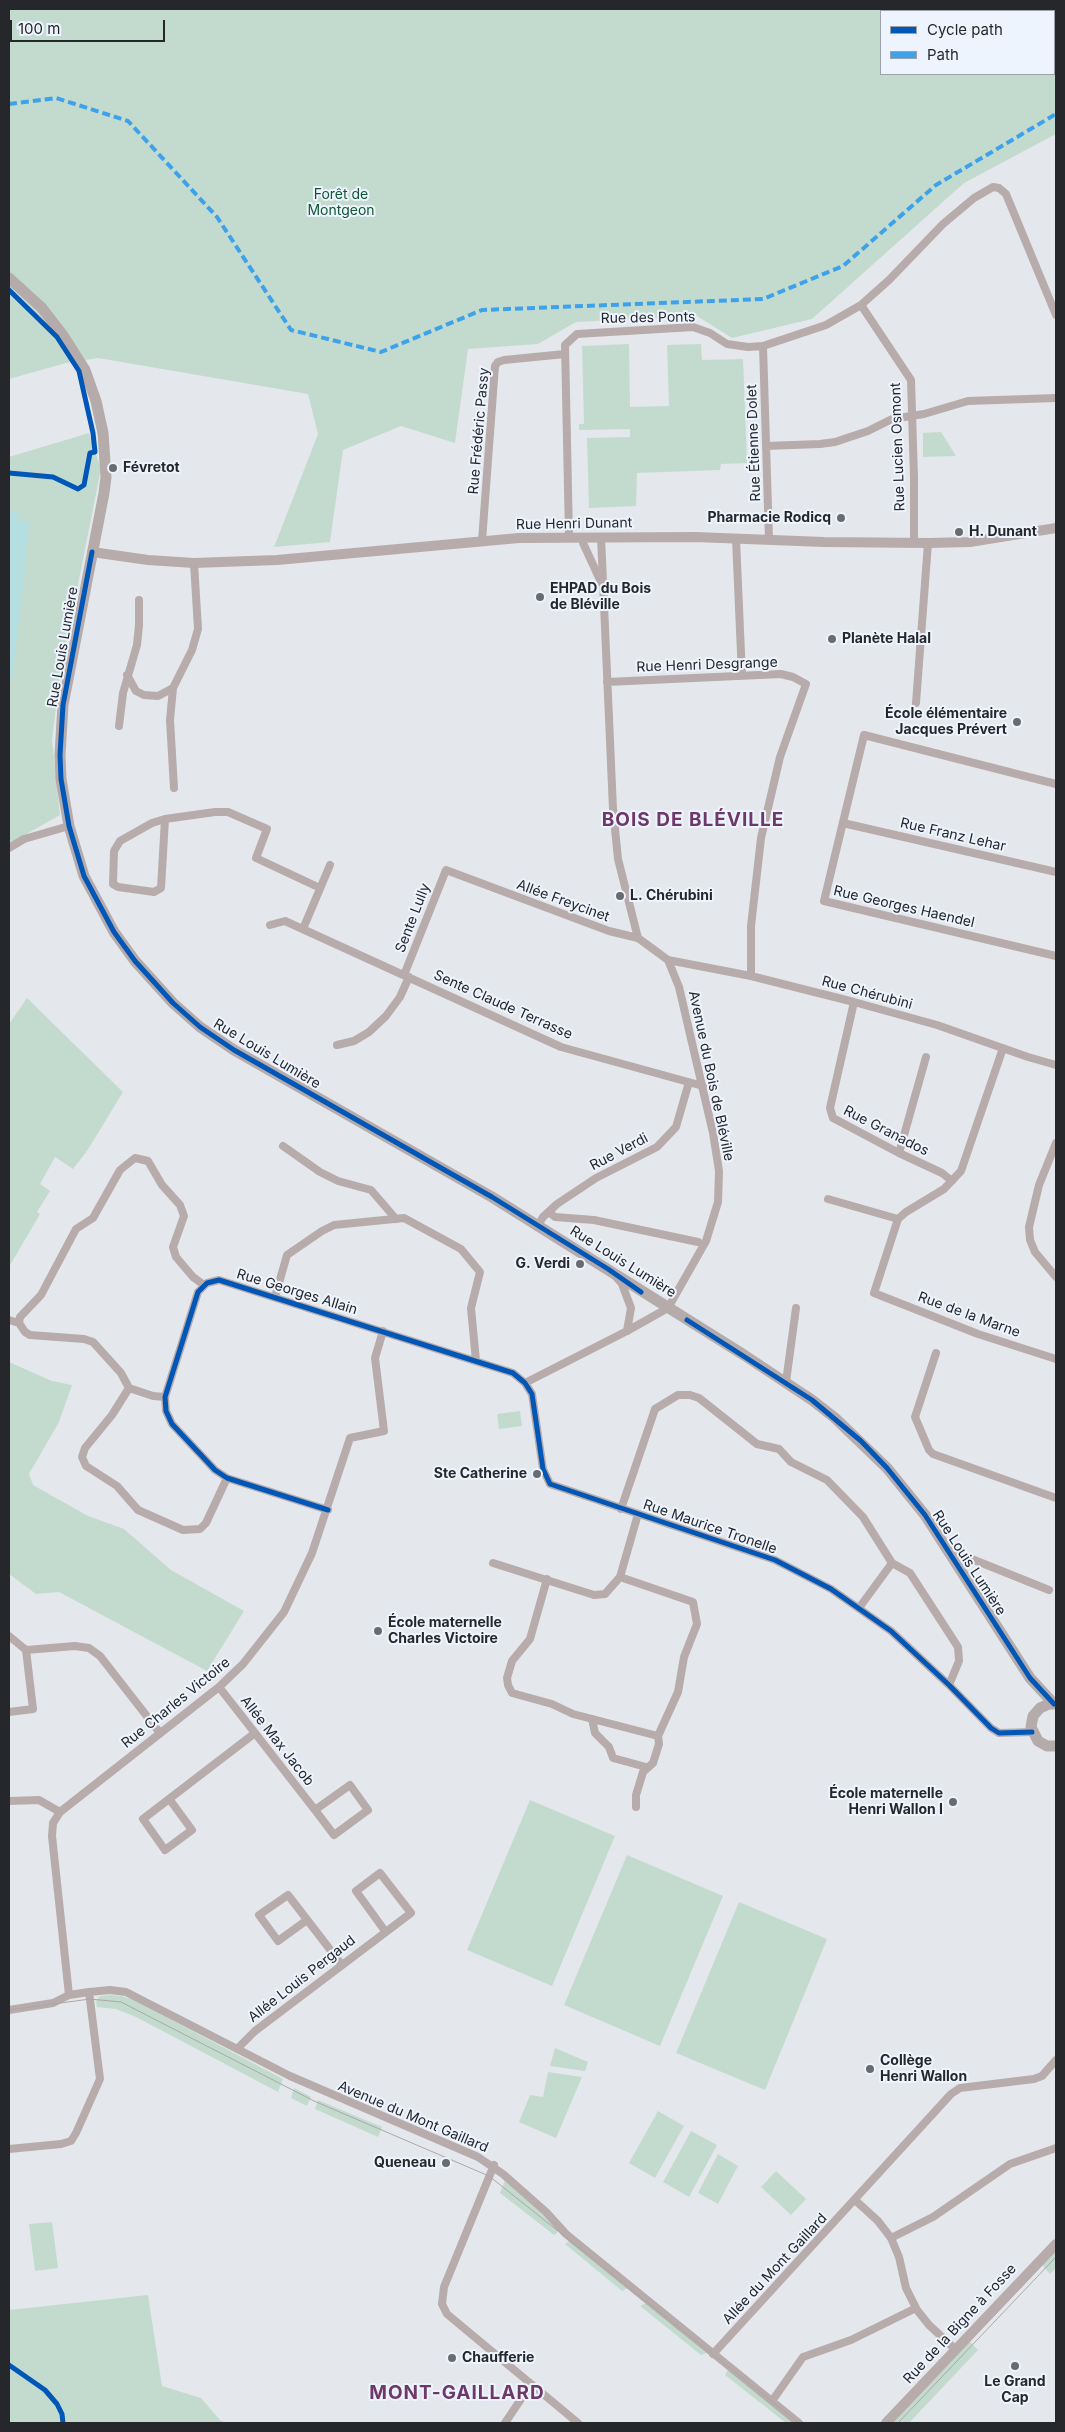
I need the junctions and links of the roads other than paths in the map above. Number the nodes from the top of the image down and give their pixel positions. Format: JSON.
{"nodes":[{"id":1,"x":9,"y":278,"type":"edge"},
{"id":2,"x":861,"y":305,"type":"junction"},
{"id":3,"x":1056,"y":314,"type":"edge"},
{"id":4,"x":763,"y":346,"type":"junction"},
{"id":5,"x":565,"y":354,"type":"junction"},
{"id":6,"x":1056,"y":398,"type":"edge"},
{"id":7,"x":912,"y":415,"type":"junction"},
{"id":8,"x":766,"y":446,"type":"junction"},
{"id":9,"x":1056,"y":528,"type":"edge"},
{"id":10,"x":569,"y":536,"type":"junction"},
{"id":11,"x":583,"y":537,"type":"junction"},
{"id":12,"x":601,"y":537,"type":"junction"},
{"id":13,"x":736,"y":539,"type":"junction"},
{"id":14,"x":769,"y":540,"type":"junction"},
{"id":15,"x":482,"y":541,"type":"junction"},
{"id":16,"x":914,"y":543,"type":"junction"},
{"id":17,"x":928,"y":543,"type":"junction"},
{"id":18,"x":92,"y":552,"type":"junction"},
{"id":19,"x":194,"y":563,"type":"junction"},
{"id":20,"x":603,"y":586,"type":"junction"},
{"id":21,"x":139,"y":600,"type":"dead end"},
{"id":22,"x":127,"y":676,"type":"junction"},
{"id":23,"x":742,"y":676,"type":"junction"},
{"id":24,"x":607,"y":682,"type":"junction"},
{"id":25,"x":173,"y":688,"type":"junction"},
{"id":26,"x":916,"y":703,"type":"dead end"},
{"id":27,"x":119,"y":726,"type":"dead end"},
{"id":28,"x":1056,"y":784,"type":"edge"},
{"id":29,"x":174,"y":788,"type":"dead end"},
{"id":30,"x":165,"y":819,"type":"junction"},
{"id":31,"x":843,"y":823,"type":"junction"},
{"id":32,"x":69,"y":826,"type":"junction"},
{"id":33,"x":9,"y":848,"type":"edge"},
{"id":34,"x":330,"y":865,"type":"dead end"},
{"id":35,"x":446,"y":870,"type":"joint"},
{"id":36,"x":1056,"y":872,"type":"edge"},
{"id":37,"x":320,"y":888,"type":"junction"},
{"id":38,"x":270,"y":925,"type":"dead end"},
{"id":39,"x":303,"y":929,"type":"junction"},
{"id":40,"x":638,"y":938,"type":"junction"},
{"id":41,"x":1056,"y":956,"type":"edge"},
{"id":42,"x":668,"y":960,"type":"junction"},
{"id":43,"x":407,"y":976,"type":"junction"},
{"id":44,"x":751,"y":976,"type":"junction"},
{"id":45,"x":854,"y":1002,"type":"junction"},
{"id":46,"x":337,"y":1045,"type":"dead end"},
{"id":47,"x":1003,"y":1048,"type":"junction"},
{"id":48,"x":926,"y":1057,"type":"dead end"},
{"id":49,"x":1056,"y":1065,"type":"edge"},
{"id":50,"x":688,"y":1082,"type":"junction"},
{"id":51,"x":703,"y":1086,"type":"junction"},
{"id":52,"x":1056,"y":1142,"type":"edge"},
{"id":53,"x":283,"y":1146,"type":"dead end"},
{"id":54,"x":899,"y":1153,"type":"junction"},
{"id":55,"x":952,"y":1181,"type":"junction"},
{"id":56,"x":828,"y":1199,"type":"dead end"},
{"id":57,"x":549,"y":1212,"type":"junction"},
{"id":58,"x":396,"y":1219,"type":"junction"},
{"id":59,"x":898,"y":1219,"type":"junction"},
{"id":60,"x":537,"y":1227,"type":"junction"},
{"id":61,"x":698,"y":1242,"type":"dead end"},
{"id":62,"x":608,"y":1269,"type":"junction"},
{"id":63,"x":1056,"y":1277,"type":"edge"},
{"id":64,"x":204,"y":1286,"type":"junction"},
{"id":65,"x":275,"y":1297,"type":"junction"},
{"id":66,"x":668,"y":1308,"type":"junction"},
{"id":67,"x":796,"y":1308,"type":"dead end"},
{"id":68,"x":9,"y":1320,"type":"edge"},
{"id":69,"x":19,"y":1322,"type":"junction"},
{"id":70,"x":383,"y":1331,"type":"junction"},
{"id":71,"x":627,"y":1331,"type":"junction"},
{"id":72,"x":936,"y":1353,"type":"dead end"},
{"id":73,"x":1056,"y":1359,"type":"edge"},
{"id":74,"x":476,"y":1361,"type":"junction"},
{"id":75,"x":786,"y":1382,"type":"junction"},
{"id":76,"x":525,"y":1383,"type":"junction"},
{"id":77,"x":129,"y":1388,"type":"junction"},
{"id":78,"x":166,"y":1397,"type":"junction"},
{"id":79,"x":227,"y":1478,"type":"junction"},
{"id":80,"x":1056,"y":1498,"type":"edge"},
{"id":81,"x":621,"y":1509,"type":"junction"},
{"id":82,"x":328,"y":1510,"type":"junction"},
{"id":83,"x":638,"y":1514,"type":"junction"},
{"id":84,"x":947,"y":1549,"type":"junction"},
{"id":85,"x":493,"y":1563,"type":"dead end"},
{"id":86,"x":892,"y":1563,"type":"junction"},
{"id":87,"x":620,"y":1577,"type":"junction"},
{"id":88,"x":547,"y":1579,"type":"junction"},
{"id":89,"x":1049,"y":1590,"type":"dead end"},
{"id":90,"x":859,"y":1608,"type":"junction"},
{"id":91,"x":9,"y":1636,"type":"edge"},
{"id":92,"x":26,"y":1650,"type":"junction"},
{"id":93,"x":1030,"y":1678,"type":"junction"},
{"id":94,"x":949,"y":1685,"type":"junction"},
{"id":95,"x":219,"y":1687,"type":"junction"},
{"id":96,"x":1055,"y":1704,"type":"edge"},
{"id":97,"x":1036,"y":1711,"type":"junction"},
{"id":98,"x":9,"y":1712,"type":"edge"},
{"id":99,"x":592,"y":1719,"type":"junction"},
{"id":100,"x":1032,"y":1732,"type":"junction"},
{"id":101,"x":160,"y":1733,"type":"junction"},
{"id":102,"x":255,"y":1733,"type":"junction"},
{"id":103,"x":658,"y":1736,"type":"junction"},
{"id":104,"x":1056,"y":1746,"type":"edge"},
{"id":105,"x":646,"y":1767,"type":"junction"},
{"id":106,"x":9,"y":1800,"type":"edge"},
{"id":107,"x":170,"y":1800,"type":"junction"},
{"id":108,"x":636,"y":1807,"type":"dead end"},
{"id":109,"x":315,"y":1810,"type":"junction"},
{"id":110,"x":60,"y":1812,"type":"junction"},
{"id":111,"x":307,"y":1920,"type":"junction"},
{"id":112,"x":385,"y":1931,"type":"junction"},
{"id":113,"x":342,"y":1965,"type":"junction"},
{"id":114,"x":89,"y":1992,"type":"junction"},
{"id":115,"x":68,"y":1996,"type":"junction"},
{"id":116,"x":9,"y":2010,"type":"edge"},
{"id":117,"x":237,"y":2049,"type":"junction"},
{"id":118,"x":1056,"y":2060,"type":"edge"},
{"id":119,"x":1056,"y":2148,"type":"edge"},
{"id":120,"x":9,"y":2149,"type":"edge"},
{"id":121,"x":494,"y":2165,"type":"junction"},
{"id":122,"x":855,"y":2200,"type":"junction"},
{"id":123,"x":891,"y":2238,"type":"junction"},
{"id":124,"x":1056,"y":2244,"type":"edge"},
{"id":125,"x":916,"y":2308,"type":"junction"},
{"id":126,"x":955,"y":2349,"type":"junction"},
{"id":127,"x":713,"y":2354,"type":"junction"},
{"id":128,"x":531,"y":2384,"type":"junction"},
{"id":129,"x":772,"y":2401,"type":"junction"},
{"id":130,"x":505,"y":2423,"type":"edge"},
{"id":131,"x":578,"y":2423,"type":"edge"},
{"id":132,"x":800,"y":2423,"type":"edge"},
{"id":133,"x":886,"y":2423,"type":"edge"}],
"edges":[{"from":1,"to":18,"type":"main road","name":"Rue Louis Lumière"},
{"from":2,"to":3,"type":"street","name":"Rue des Ponts"},
{"from":2,"to":4,"type":"street","name":"Rue des Ponts"},
{"from":2,"to":7,"type":"street","name":"Rue Lucien Osmont"},
{"from":4,"to":5,"type":"street","name":"Rue des Ponts"},
{"from":4,"to":8,"type":"street","name":"Rue Étienne Dolet"},
{"from":5,"to":10,"type":"street"},
{"from":5,"to":15,"type":"street","name":"Rue Frédéric Passy"},
{"from":6,"to":7,"type":"street"},
{"from":7,"to":8,"type":"street"},
{"from":7,"to":16,"type":"street","name":"Rue Lucien Osmont"},
{"from":8,"to":14,"type":"street","name":"Rue Étienne Dolet"},
{"from":9,"to":17,"type":"street","name":"Rue Henri Dunant"},
{"from":10,"to":11,"type":"street","name":"Rue Henri Dunant"},
{"from":10,"to":15,"type":"street","name":"Rue Henri Dunant"},
{"from":11,"to":12,"type":"street","name":"Rue Henri Dunant"},
{"from":11,"to":20,"type":"street"},
{"from":12,"to":13,"type":"street","name":"Rue Henri Dunant"},
{"from":12,"to":20,"type":"street"},
{"from":13,"to":14,"type":"street","name":"Rue Henri Dunant"},
{"from":13,"to":23,"type":"street"},
{"from":14,"to":16,"type":"street","name":"Rue Henri Dunant"},
{"from":15,"to":19,"type":"street","name":"Rue Henri Dunant"},
{"from":16,"to":17,"type":"street","name":"Rue Henri Dunant"},
{"from":17,"to":26,"type":"street"},
{"from":18,"to":19,"type":"street","name":"Rue Henri Dunant"},
{"from":18,"to":32,"type":"main road","name":"Rue Louis Lumière"},
{"from":19,"to":25,"type":"street"},
{"from":20,"to":24,"type":"street"},
{"from":21,"to":22,"type":"street"},
{"from":22,"to":25,"type":"street"},
{"from":22,"to":27,"type":"street"},
{"from":23,"to":24,"type":"street","name":"Rue Henri Desgrange"},
{"from":23,"to":44,"type":"street","name":"Rue Henri Desgrange"},
{"from":24,"to":40,"type":"street"},
{"from":25,"to":29,"type":"street"},
{"from":28,"to":31,"type":"street","name":"Rue Georges Haendel"},
{"from":30,"to":30,"type":"street"},
{"from":30,"to":37,"type":"street"},
{"from":31,"to":36,"type":"street","name":"Rue Franz Lehar"},
{"from":31,"to":41,"type":"street","name":"Rue Georges Haendel"},
{"from":32,"to":33,"type":"street"},
{"from":32,"to":60,"type":"main road","name":"Rue Louis Lumière"},
{"from":34,"to":37,"type":"street"},
{"from":35,"to":40,"type":"street","name":"Allée Freycinet"},
{"from":35,"to":43,"type":"street","name":"Sente Lully"},
{"from":37,"to":39,"type":"street"},
{"from":38,"to":39,"type":"street","name":"Sente Claude Terrasse"},
{"from":39,"to":43,"type":"street","name":"Sente Claude Terrasse"},
{"from":40,"to":42,"type":"street","name":"Allée Freycinet"},
{"from":42,"to":44,"type":"street","name":"Rue Chérubini"},
{"from":42,"to":51,"type":"street","name":"Avenue du Bois de Bléville"},
{"from":43,"to":46,"type":"street"},
{"from":43,"to":50,"type":"street","name":"Sente Claude Terrasse"},
{"from":44,"to":45,"type":"street","name":"Rue Chérubini"},
{"from":45,"to":47,"type":"street","name":"Rue Chérubini"},
{"from":45,"to":54,"type":"street","name":"Rue Granados"},
{"from":47,"to":49,"type":"street","name":"Rue Chérubini"},
{"from":47,"to":55,"type":"street"},
{"from":48,"to":54,"type":"street"},
{"from":50,"to":51,"type":"street","name":"Sente Claude Terrasse"},
{"from":50,"to":57,"type":"street","name":"Rue Verdi"},
{"from":51,"to":66,"type":"street","name":"Avenue du Bois de Bléville"},
{"from":52,"to":63,"type":"street"},
{"from":53,"to":58,"type":"street"},
{"from":54,"to":55,"type":"street","name":"Rue Granados"},
{"from":55,"to":59,"type":"street"},
{"from":56,"to":59,"type":"street"},
{"from":57,"to":60,"type":"street","name":"Rue Verdi"},
{"from":57,"to":61,"type":"street"},
{"from":58,"to":65,"type":"street"},
{"from":58,"to":74,"type":"street"},
{"from":59,"to":73,"type":"street","name":"Rue de la Marne"},
{"from":60,"to":62,"type":"main road","name":"Rue Louis Lumière"},
{"from":62,"to":66,"type":"main road","name":"Rue Louis Lumière"},
{"from":62,"to":71,"type":"street"},
{"from":64,"to":65,"type":"street","name":"Rue Georges Allain"},
{"from":64,"to":69,"type":"street"},
{"from":64,"to":78,"type":"street"},
{"from":65,"to":70,"type":"street","name":"Rue Georges Allain"},
{"from":66,"to":71,"type":"street"},
{"from":66,"to":75,"type":"main road","name":"Rue Louis Lumière"},
{"from":67,"to":75,"type":"street"},
{"from":68,"to":69,"type":"street"},
{"from":69,"to":77,"type":"street"},
{"from":70,"to":74,"type":"street","name":"Rue Georges Allain"},
{"from":70,"to":82,"type":"street","name":"Rue Charles Victoire"},
{"from":71,"to":76,"type":"street"},
{"from":72,"to":80,"type":"street"},
{"from":74,"to":76,"type":"street","name":"Rue Georges Allain"},
{"from":75,"to":84,"type":"main road","name":"Rue Louis Lumière"},
{"from":76,"to":81,"type":"street","name":"Rue Maurice Tronelle"},
{"from":77,"to":78,"type":"street"},
{"from":77,"to":79,"type":"street"},
{"from":78,"to":79,"type":"street"},
{"from":79,"to":82,"type":"street"},
{"from":81,"to":83,"type":"street","name":"Rue Maurice Tronelle"},
{"from":81,"to":86,"type":"street"},
{"from":82,"to":95,"type":"street","name":"Rue Charles Victoire"},
{"from":83,"to":87,"type":"street"},
{"from":83,"to":90,"type":"street","name":"Rue Maurice Tronelle"},
{"from":84,"to":89,"type":"street"},
{"from":84,"to":93,"type":"main road","name":"Rue Louis Lumière"},
{"from":85,"to":88,"type":"street"},
{"from":86,"to":90,"type":"street"},
{"from":86,"to":94,"type":"street"},
{"from":87,"to":88,"type":"street"},
{"from":87,"to":103,"type":"street"},
{"from":88,"to":99,"type":"street"},
{"from":90,"to":94,"type":"street","name":"Rue Maurice Tronelle"},
{"from":91,"to":92,"type":"street"},
{"from":92,"to":98,"type":"street"},
{"from":92,"to":101,"type":"street"},
{"from":93,"to":96,"type":"main road","name":"Rue Louis Lumière"},
{"from":93,"to":97,"type":"main road","name":"Rue Louis Lumière"},
{"from":94,"to":100,"type":"street","name":"Rue Maurice Tronelle"},
{"from":95,"to":101,"type":"street","name":"Rue Charles Victoire"},
{"from":95,"to":102,"type":"street","name":"Allée Max Jacob"},
{"from":96,"to":97,"type":"main road"},
{"from":97,"to":100,"type":"main road","name":"Rue Louis Lumière"},
{"from":99,"to":103,"type":"street"},
{"from":99,"to":105,"type":"street"},
{"from":100,"to":104,"type":"main road"},
{"from":101,"to":110,"type":"street","name":"Rue Charles Victoire"},
{"from":102,"to":107,"type":"street"},
{"from":102,"to":109,"type":"street","name":"Allée Max Jacob"},
{"from":103,"to":105,"type":"street"},
{"from":105,"to":108,"type":"street"},
{"from":106,"to":110,"type":"street"},
{"from":107,"to":107,"type":"street"},
{"from":109,"to":109,"type":"street","name":"Allée Max Jacob"},
{"from":110,"to":115,"type":"street"},
{"from":111,"to":111,"type":"street"},
{"from":111,"to":113,"type":"street"},
{"from":112,"to":112,"type":"street","name":"Allée Louis Pergaud"},
{"from":112,"to":113,"type":"street","name":"Allée Louis Pergaud"},
{"from":113,"to":117,"type":"street","name":"Allée Louis Pergaud"},
{"from":114,"to":115,"type":"street","name":"Avenue du Mont Gaillard"},
{"from":114,"to":117,"type":"street","name":"Avenue du Mont Gaillard"},
{"from":114,"to":120,"type":"street"},
{"from":115,"to":116,"type":"street","name":"Avenue du Mont Gaillard"},
{"from":117,"to":121,"type":"street","name":"Avenue du Mont Gaillard"},
{"from":118,"to":122,"type":"street","name":"Allée du Mont Gaillard"},
{"from":119,"to":123,"type":"street"},
{"from":121,"to":127,"type":"street","name":"Avenue du Mont Gaillard"},
{"from":121,"to":128,"type":"street"},
{"from":122,"to":123,"type":"street"},
{"from":122,"to":127,"type":"street","name":"Allée du Mont Gaillard"},
{"from":123,"to":125,"type":"street"},
{"from":124,"to":126,"type":"street","name":"Rue de la Bigne à Fosse"},
{"from":125,"to":126,"type":"street"},
{"from":125,"to":129,"type":"street"},
{"from":126,"to":133,"type":"street","name":"Rue de la Bigne à Fosse"},
{"from":127,"to":129,"type":"street","name":"Avenue du Mont Gaillard"},
{"from":128,"to":130,"type":"street"},
{"from":128,"to":131,"type":"street"},
{"from":129,"to":132,"type":"street","name":"Avenue du Mont Gaillard"}]}
